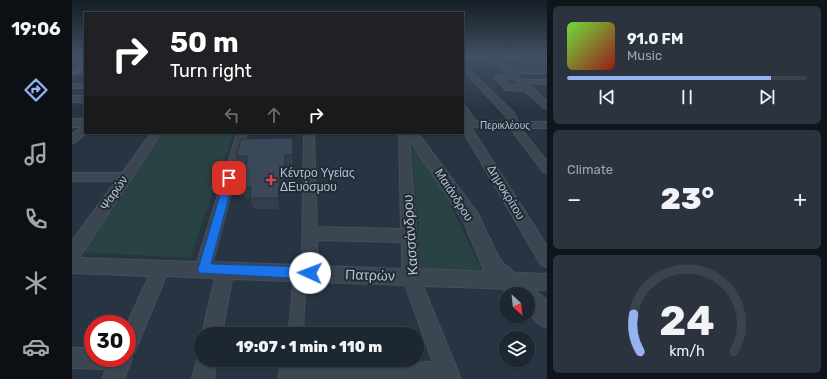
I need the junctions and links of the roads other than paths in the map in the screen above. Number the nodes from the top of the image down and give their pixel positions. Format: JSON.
{"nodes":[{"id":1,"x":471,"y":75,"type":"edge"},
{"id":2,"x":519,"y":75,"type":"edge"},
{"id":3,"x":514,"y":76,"type":"junction"},
{"id":4,"x":547,"y":82,"type":"edge"},
{"id":5,"x":72,"y":86,"type":"edge"},
{"id":6,"x":84,"y":86,"type":"edge"},
{"id":7,"x":527,"y":88,"type":"junction"},
{"id":8,"x":547,"y":88,"type":"edge"},
{"id":9,"x":72,"y":99,"type":"edge"},
{"id":10,"x":84,"y":99,"type":"edge"},
{"id":11,"x":547,"y":106,"type":"edge"},
{"id":12,"x":464,"y":113,"type":"edge"},
{"id":13,"x":72,"y":122,"type":"edge"},
{"id":14,"x":84,"y":123,"type":"edge"},
{"id":15,"x":467,"y":124,"type":"edge"},
{"id":16,"x":513,"y":125,"type":"junction"},
{"id":17,"x":547,"y":125,"type":"edge"},
{"id":18,"x":84,"y":129,"type":"edge"},
{"id":19,"x":155,"y":134,"type":"edge"},
{"id":20,"x":242,"y":134,"type":"edge"},
{"id":21,"x":309,"y":134,"type":"edge"},
{"id":22,"x":404,"y":134,"type":"edge"},
{"id":23,"x":412,"y":134,"type":"edge"},
{"id":24,"x":72,"y":140,"type":"edge"},
{"id":25,"x":547,"y":169,"type":"edge"},
{"id":26,"x":72,"y":177,"type":"edge"},
{"id":27,"x":125,"y":177,"type":"junction"},
{"id":28,"x":310,"y":232,"type":"junction"},
{"id":29,"x":410,"y":236,"type":"junction"},
{"id":30,"x":72,"y":254,"type":"edge"},
{"id":31,"x":547,"y":260,"type":"edge"},
{"id":32,"x":72,"y":265,"type":"edge"},
{"id":33,"x":161,"y":268,"type":"junction"},
{"id":34,"x":203,"y":269,"type":"junction"},
{"id":35,"x":225,"y":270,"type":"junction"},
{"id":36,"x":305,"y":273,"type":"junction"},
{"id":37,"x":412,"y":277,"type":"junction"},
{"id":38,"x":509,"y":281,"type":"junction"},
{"id":39,"x":547,"y":282,"type":"edge"},
{"id":40,"x":516,"y":287,"type":"edge"},
{"id":41,"x":535,"y":304,"type":"edge"},
{"id":42,"x":547,"y":316,"type":"edge"},
{"id":43,"x":136,"y":326,"type":"edge"},
{"id":44,"x":213,"y":327,"type":"edge"},
{"id":45,"x":297,"y":327,"type":"edge"},
{"id":46,"x":84,"y":357,"type":"edge"},
{"id":47,"x":72,"y":358,"type":"edge"},
{"id":48,"x":118,"y":367,"type":"edge"},
{"id":49,"x":205,"y":367,"type":"edge"},
{"id":50,"x":291,"y":367,"type":"edge"},
{"id":51,"x":448,"y":375,"type":"edge"},
{"id":52,"x":335,"y":377,"type":"edge"},
{"id":53,"x":113,"y":379,"type":"edge"},
{"id":54,"x":202,"y":379,"type":"edge"},
{"id":55,"x":289,"y":379,"type":"edge"}],
"edges":[{"from":1,"to":16,"type":"street"},
{"from":2,"to":3,"type":"street"},
{"from":3,"to":4,"type":"street"},
{"from":3,"to":7,"type":"street"},
{"from":3,"to":7,"type":"street"},
{"from":5,"to":6,"type":"street"},
{"from":7,"to":8,"type":"street"},
{"from":7,"to":11,"type":"street"},
{"from":9,"to":10,"type":"street"},
{"from":12,"to":15,"type":"street","name":"Δημοκρίτου"},
{"from":13,"to":14,"type":"street"},
{"from":15,"to":16,"type":"street","name":"Περικλέους"},
{"from":15,"to":31,"type":"street","name":"Δημοκρίτου"},
{"from":16,"to":17,"type":"street","name":"Περικλέους"},
{"from":16,"to":25,"type":"street"},
{"from":18,"to":24,"type":"street"},
{"from":19,"to":27,"type":"street","name":"Ψαρών"},
{"from":20,"to":34,"type":"street"},
{"from":21,"to":28,"type":"street"},
{"from":22,"to":29,"type":"street","name":"Κασσάνδρου"},
{"from":23,"to":38,"type":"street","name":"Μαιάνδρου"},
{"from":26,"to":27,"type":"street"},
{"from":27,"to":30,"type":"street","name":"Ψαρών"},
{"from":28,"to":29,"type":"street"},
{"from":28,"to":36,"type":"street"},
{"from":29,"to":37,"type":"street","name":"Κασσάνδρου"},
{"from":32,"to":33,"type":"street","name":"Πατρών"},
{"from":33,"to":34,"type":"street","name":"Πατρών"},
{"from":33,"to":43,"type":"street"},
{"from":34,"to":35,"type":"street","name":"Πατρών"},
{"from":35,"to":36,"type":"street","name":"Πατρών"},
{"from":35,"to":44,"type":"street"},
{"from":36,"to":37,"type":"street","name":"Πατρών"},
{"from":36,"to":45,"type":"street"},
{"from":37,"to":38,"type":"street","name":"Πατρών"},
{"from":37,"to":51,"type":"street","name":"Κασσάνδρου"},
{"from":38,"to":39,"type":"street","name":"Πατρών"},
{"from":38,"to":40,"type":"street","name":"Μαιάνδρου"},
{"from":41,"to":42,"type":"street"},
{"from":46,"to":47,"type":"street"},
{"from":48,"to":53,"type":"street"},
{"from":49,"to":54,"type":"street"},
{"from":50,"to":55,"type":"street"},
{"from":51,"to":52,"type":"street"},
{"from":52,"to":55,"type":"street"}]}
